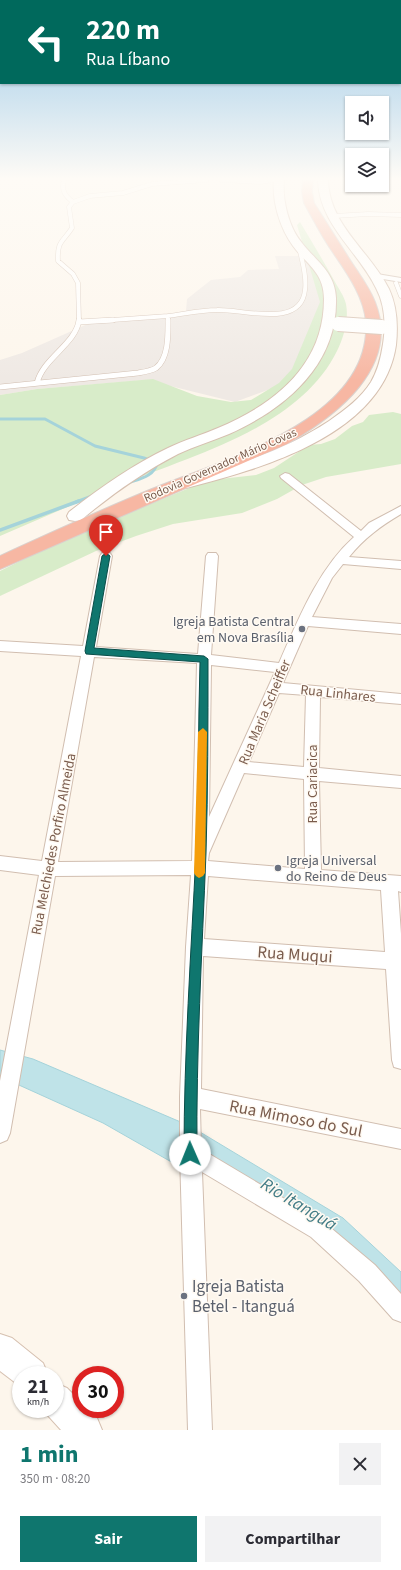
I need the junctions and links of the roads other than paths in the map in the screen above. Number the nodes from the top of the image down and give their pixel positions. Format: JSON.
{"nodes":[{"id":1,"x":56,"y":247,"type":"edge"},
{"id":2,"x":299,"y":247,"type":"joint"},
{"id":3,"x":323,"y":247,"type":"edge"},
{"id":4,"x":342,"y":247,"type":"edge"},
{"id":5,"x":352,"y":247,"type":"edge"},
{"id":6,"x":327,"y":254,"type":"dead end"},
{"id":7,"x":374,"y":275,"type":"junction"},
{"id":8,"x":342,"y":279,"type":"dead end"},
{"id":9,"x":399,"y":282,"type":"edge"},
{"id":10,"x":383,"y":290,"type":"junction"},
{"id":11,"x":401,"y":296,"type":"edge"},
{"id":12,"x":168,"y":316,"type":"junction"},
{"id":13,"x":79,"y":322,"type":"junction"},
{"id":14,"x":333,"y":324,"type":"junction"},
{"id":15,"x":387,"y":327,"type":"junction"},
{"id":16,"x":357,"y":348,"type":"dead end"},
{"id":17,"x":37,"y":383,"type":"junction"},
{"id":18,"x":337,"y":383,"type":"dead end"},
{"id":19,"x":0,"y":387,"type":"edge"},
{"id":20,"x":285,"y":476,"type":"dead end"},
{"id":21,"x":174,"y":486,"type":"junction"},
{"id":22,"x":399,"y":511,"type":"edge"},
{"id":23,"x":75,"y":516,"type":"junction"},
{"id":24,"x":361,"y":537,"type":"junction"},
{"id":25,"x":0,"y":549,"type":"edge"},
{"id":26,"x":106,"y":556,"type":"dead end"},
{"id":27,"x":212,"y":556,"type":"dead end"},
{"id":28,"x":340,"y":560,"type":"junction"},
{"id":29,"x":0,"y":563,"type":"edge"},
{"id":30,"x":401,"y":565,"type":"edge"},
{"id":31,"x":304,"y":621,"type":"junction"},
{"id":32,"x":401,"y":629,"type":"edge"},
{"id":33,"x":0,"y":646,"type":"edge"},
{"id":34,"x":89,"y":651,"type":"junction"},
{"id":35,"x":204,"y":659,"type":"junction"},
{"id":36,"x":282,"y":668,"type":"junction"},
{"id":37,"x":275,"y":687,"type":"junction"},
{"id":38,"x":313,"y":692,"type":"junction"},
{"id":39,"x":401,"y":699,"type":"edge"},
{"id":40,"x":240,"y":767,"type":"junction"},
{"id":41,"x":311,"y":774,"type":"junction"},
{"id":42,"x":401,"y":782,"type":"edge"},
{"id":43,"x":200,"y":861,"type":"junction"},
{"id":44,"x":0,"y":863,"type":"edge"},
{"id":45,"x":48,"y":868,"type":"junction"},
{"id":46,"x":313,"y":876,"type":"junction"},
{"id":47,"x":395,"y":883,"type":"edge"},
{"id":48,"x":195,"y":947,"type":"junction"},
{"id":49,"x":394,"y":961,"type":"junction"},
{"id":50,"x":399,"y":995,"type":"edge"},
{"id":51,"x":401,"y":1060,"type":"edge"},
{"id":52,"x":190,"y":1097,"type":"junction"},
{"id":53,"x":0,"y":1133,"type":"edge"},
{"id":54,"x":401,"y":1139,"type":"edge"},
{"id":55,"x":190,"y":1154,"type":"junction"},
{"id":56,"x":401,"y":1311,"type":"edge"},
{"id":57,"x":0,"y":1350,"type":"edge"},
{"id":58,"x":20,"y":1366,"type":"edge"},
{"id":59,"x":64,"y":1409,"type":"edge"},
{"id":60,"x":85,"y":1430,"type":"edge"},
{"id":61,"x":200,"y":1430,"type":"edge"}],
"edges":[{"from":1,"to":13,"type":"lane"},
{"from":2,"to":12,"type":"lane"},
{"from":2,"to":14,"type":"street","name":"Rodovia Governador Mário Covas"},
{"from":3,"to":6,"type":"highway"},
{"from":4,"to":21,"type":"highway","name":"Rodovia Governador Mário Covas"},
{"from":5,"to":7,"type":"street"},
{"from":7,"to":9,"type":"street"},
{"from":7,"to":10,"type":"street"},
{"from":8,"to":16,"type":"highway"},
{"from":9,"to":10,"type":"street"},
{"from":9,"to":11,"type":"lane"},
{"from":10,"to":15,"type":"street"},
{"from":12,"to":13,"type":"lane"},
{"from":12,"to":17,"type":"lane"},
{"from":13,"to":17,"type":"lane"},
{"from":14,"to":15,"type":"street","bridge":true},
{"from":14,"to":23,"type":"street","name":"Rodovia Governador Mário Covas"},
{"from":15,"to":21,"type":"street"},
{"from":17,"to":19,"type":"lane"},
{"from":18,"to":23,"type":"highway","name":"Rodovia Governador Mário Covas"},
{"from":20,"to":24,"type":"street"},
{"from":21,"to":29,"type":"highway","name":"Rodovia Governador Mário Covas"},
{"from":22,"to":24,"type":"street","name":"Rua Maria Scheiffer"},
{"from":23,"to":25,"type":"highway","name":"Rodovia Governador Mário Covas"},
{"from":24,"to":28,"type":"street","name":"Rua Maria Scheiffer"},
{"from":26,"to":34,"type":"street","name":"Rua Melchiedes Porfiro Almeida"},
{"from":27,"to":35,"type":"street"},
{"from":28,"to":30,"type":"street"},
{"from":28,"to":31,"type":"street","name":"Rua Maria Scheiffer"},
{"from":31,"to":32,"type":"street"},
{"from":31,"to":36,"type":"street","name":"Rua Maria Scheiffer"},
{"from":33,"to":34,"type":"street"},
{"from":34,"to":35,"type":"street"},
{"from":34,"to":45,"type":"street","name":"Rua Melchiedes Porfiro Almeida"},
{"from":35,"to":36,"type":"street"},
{"from":35,"to":43,"type":"street"},
{"from":36,"to":37,"type":"street","name":"Rua Maria Scheiffer"},
{"from":37,"to":38,"type":"street","name":"Rua Linhares"},
{"from":37,"to":40,"type":"street","name":"Rua Maria Scheiffer"},
{"from":38,"to":39,"type":"street","name":"Rua Linhares"},
{"from":38,"to":41,"type":"street","name":"Rua Cariacica"},
{"from":40,"to":41,"type":"street"},
{"from":40,"to":43,"type":"street","name":"Rua Maria Scheiffer"},
{"from":41,"to":42,"type":"street"},
{"from":41,"to":46,"type":"street","name":"Rua Cariacica"},
{"from":43,"to":45,"type":"street"},
{"from":43,"to":46,"type":"street"},
{"from":43,"to":48,"type":"street"},
{"from":44,"to":45,"type":"street"},
{"from":45,"to":53,"type":"street","name":"Rua Melchiedes Porfiro Almeida"},
{"from":46,"to":47,"type":"street"},
{"from":47,"to":49,"type":"street"},
{"from":48,"to":49,"type":"street","name":"Rua Muqui"},
{"from":48,"to":52,"type":"street"},
{"from":49,"to":50,"type":"street"},
{"from":50,"to":51,"type":"street"},
{"from":52,"to":54,"type":"street","name":"Rua Mimoso do Sul"},
{"from":52,"to":55,"type":"street"},
{"from":55,"to":56,"type":"street"},
{"from":55,"to":61,"type":"street"},
{"from":57,"to":58,"type":"street"},
{"from":59,"to":60,"type":"street"}]}
